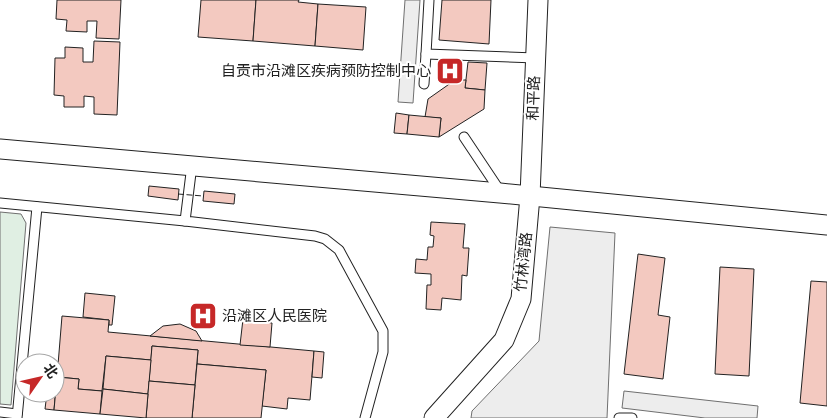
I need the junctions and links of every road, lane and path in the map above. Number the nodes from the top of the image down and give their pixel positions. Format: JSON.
{"nodes":[{"id":1,"x":429,"y":0,"type":"edge"},
{"id":2,"x":538,"y":0,"type":"edge"},
{"id":3,"x":426,"y":54,"type":"junction"},
{"id":4,"x":536,"y":58,"type":"junction"},
{"id":5,"x":424,"y":84,"type":"dead end"},
{"id":6,"x":464,"y":137,"type":"dead end"},
{"id":7,"x":0,"y":149,"type":"edge"},
{"id":8,"x":192,"y":165,"type":"junction"},
{"id":9,"x":500,"y":193,"type":"junction"},
{"id":10,"x":530,"y":196,"type":"junction"},
{"id":11,"x":0,"y":203,"type":"edge"},
{"id":12,"x":37,"y":207,"type":"junction"},
{"id":13,"x":185,"y":222,"type":"junction"},
{"id":14,"x":827,"y":225,"type":"edge"},
{"id":15,"x":0,"y":412,"type":"edge"},
{"id":16,"x":17,"y":416,"type":"edge"},
{"id":17,"x":365,"y":418,"type":"edge"},
{"id":18,"x":434,"y":418,"type":"edge"},
{"id":19,"x":619,"y":418,"type":"edge"},
{"id":20,"x":632,"y":418,"type":"edge"}],
"edges":[{"from":1,"to":3,"type":"lane"},
{"from":2,"to":4,"type":"street","name":"和平路"},
{"from":3,"to":4,"type":"lane"},
{"from":3,"to":5,"type":"lane"},
{"from":4,"to":10,"type":"street","name":"和平路"},
{"from":6,"to":9,"type":"lane"},
{"from":7,"to":8,"type":"street"},
{"from":8,"to":9,"type":"street"},
{"from":8,"to":13,"type":"lane"},
{"from":9,"to":10,"type":"street"},
{"from":10,"to":14,"type":"street"},
{"from":10,"to":18,"type":"street","name":"竹林湾路"},
{"from":11,"to":12,"type":"lane"},
{"from":12,"to":13,"type":"lane"},
{"from":12,"to":16,"type":"lane"},
{"from":13,"to":17,"type":"lane"},
{"from":15,"to":16,"type":"lane"},
{"from":19,"to":20,"type":"lane"}]}
